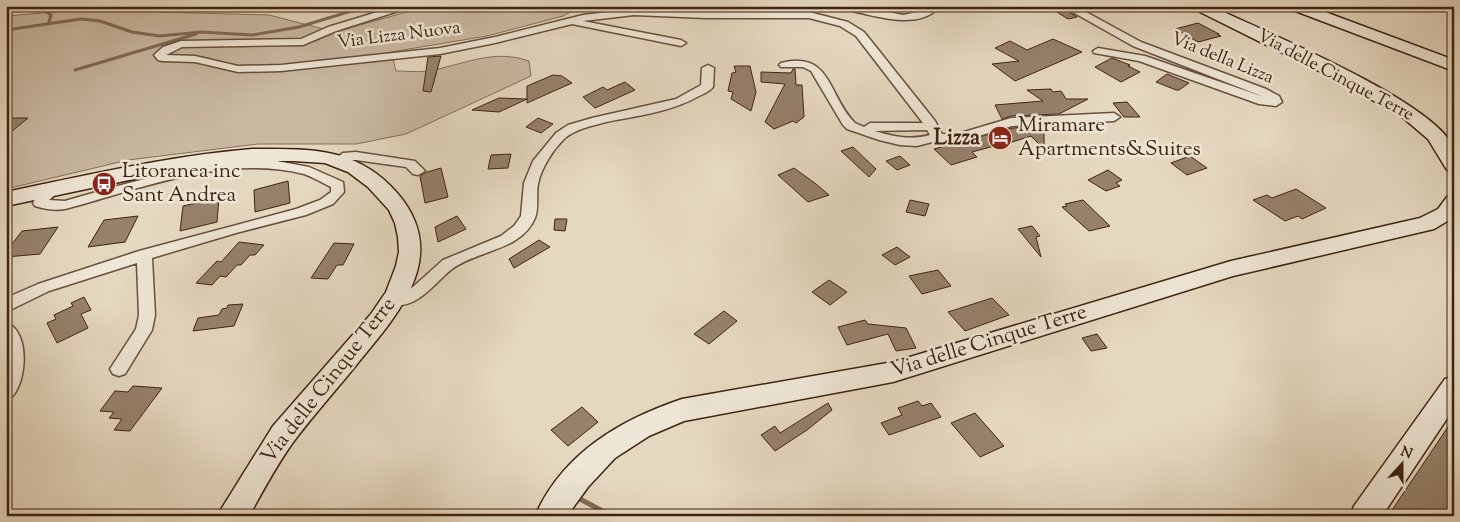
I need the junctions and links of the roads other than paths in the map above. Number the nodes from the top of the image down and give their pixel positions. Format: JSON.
{"nodes":[{"id":1,"x":409,"y":6,"type":"edge"},
{"id":2,"x":816,"y":6,"type":"edge"},
{"id":3,"x":843,"y":6,"type":"edge"},
{"id":4,"x":1067,"y":6,"type":"edge"},
{"id":5,"x":1200,"y":6,"type":"edge"},
{"id":6,"x":1295,"y":6,"type":"edge"},
{"id":7,"x":932,"y":8,"type":"dead end"},
{"id":8,"x":788,"y":14,"type":"junction"},
{"id":9,"x":570,"y":21,"type":"junction"},
{"id":10,"x":681,"y":43,"type":"dead end"},
{"id":11,"x":1098,"y":52,"type":"dead end"},
{"id":12,"x":785,"y":65,"type":"dead end"},
{"id":13,"x":1454,"y":66,"type":"edge"},
{"id":14,"x":708,"y":68,"type":"dead end"},
{"id":15,"x":1114,"y":117,"type":"dead end"},
{"id":16,"x":847,"y":122,"type":"junction"},
{"id":17,"x":931,"y":124,"type":"junction"},
{"id":18,"x":937,"y":137,"type":"junction"},
{"id":19,"x":339,"y":161,"type":"junction"},
{"id":20,"x":1454,"y":166,"type":"edge"},
{"id":21,"x":418,"y":171,"type":"dead end"},
{"id":22,"x":56,"y":188,"type":"junction"},
{"id":23,"x":6,"y":198,"type":"edge"},
{"id":24,"x":1454,"y":202,"type":"edge"},
{"id":25,"x":144,"y":255,"type":"junction"},
{"id":26,"x":395,"y":300,"type":"junction"},
{"id":27,"x":6,"y":306,"type":"edge"},
{"id":28,"x":8,"y":333,"type":"edge"},
{"id":29,"x":119,"y":369,"type":"dead end"},
{"id":30,"x":1454,"y":386,"type":"edge"},
{"id":31,"x":6,"y":394,"type":"edge"},
{"id":32,"x":232,"y":516,"type":"edge"},
{"id":33,"x":550,"y":516,"type":"edge"},
{"id":34,"x":1364,"y":516,"type":"edge"}],
"edges":[{"from":1,"to":9,"type":"street","name":"Via Lizza Nuova"},
{"from":2,"to":8,"type":"street"},
{"from":3,"to":7,"type":"street"},
{"from":4,"to":11,"type":"street","name":"Via della Lizza"},
{"from":5,"to":20,"type":"main road","name":"Via delle Cinque Terre"},
{"from":6,"to":13,"type":"main road"},
{"from":8,"to":9,"type":"street","name":"Via Lizza Nuova"},
{"from":8,"to":17,"type":"street","name":"Via Lizza Nuova"},
{"from":9,"to":10,"type":"street"},
{"from":12,"to":16,"type":"street"},
{"from":14,"to":26,"type":"street"},
{"from":15,"to":18,"type":"street"},
{"from":16,"to":17,"type":"street"},
{"from":16,"to":18,"type":"street"},
{"from":17,"to":18,"type":"street","name":"Via Lizza Nuova"},
{"from":19,"to":21,"type":"street"},
{"from":19,"to":22,"type":"main road","name":"Via delle Cinque Terre"},
{"from":19,"to":26,"type":"main road","name":"Via delle Cinque Terre"},
{"from":22,"to":23,"type":"main road","name":"Via delle Cinque Terre"},
{"from":22,"to":25,"type":"street"},
{"from":24,"to":33,"type":"main road","name":"Via delle Cinque Terre"},
{"from":25,"to":27,"type":"street"},
{"from":25,"to":29,"type":"street"},
{"from":26,"to":32,"type":"main road","name":"Via delle Cinque Terre"},
{"from":28,"to":31,"type":"street"},
{"from":30,"to":34,"type":"main road"}]}
